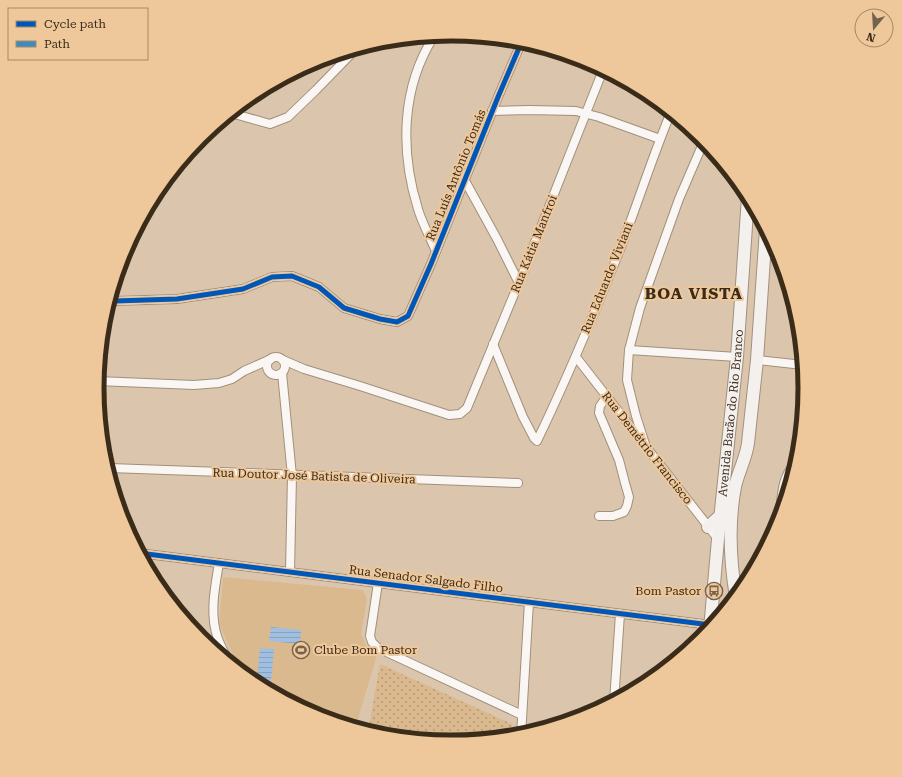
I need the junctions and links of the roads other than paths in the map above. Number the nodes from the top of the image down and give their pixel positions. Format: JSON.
{"nodes":[{"id":1,"x":431,"y":42,"type":"edge"},
{"id":2,"x":519,"y":48,"type":"edge"},
{"id":3,"x":349,"y":56,"type":"edge"},
{"id":4,"x":601,"y":75,"type":"edge"},
{"id":5,"x":492,"y":111,"type":"junction"},
{"id":6,"x":586,"y":114,"type":"junction"},
{"id":7,"x":237,"y":115,"type":"edge"},
{"id":8,"x":669,"y":118,"type":"edge"},
{"id":9,"x":660,"y":139,"type":"junction"},
{"id":10,"x":701,"y":147,"type":"edge"},
{"id":11,"x":464,"y":179,"type":"junction"},
{"id":12,"x":747,"y":207,"type":"edge"},
{"id":13,"x":760,"y":229,"type":"edge"},
{"id":14,"x":746,"y":232,"type":"junction"},
{"id":15,"x":765,"y":240,"type":"edge"},
{"id":16,"x":436,"y":251,"type":"junction"},
{"id":17,"x":518,"y":283,"type":"junction"},
{"id":18,"x":115,"y":301,"type":"edge"},
{"id":19,"x":493,"y":344,"type":"junction"},
{"id":20,"x":629,"y":350,"type":"junction"},
{"id":21,"x":576,"y":357,"type":"junction"},
{"id":22,"x":737,"y":357,"type":"junction"},
{"id":23,"x":271,"y":359,"type":"junction"},
{"id":24,"x":757,"y":360,"type":"junction"},
{"id":25,"x":798,"y":364,"type":"edge"},
{"id":26,"x":284,"y":367,"type":"junction"},
{"id":27,"x":251,"y":368,"type":"junction"},
{"id":28,"x":268,"y":371,"type":"junction"},
{"id":29,"x":104,"y":381,"type":"edge"},
{"id":30,"x":607,"y":396,"type":"junction"},
{"id":31,"x":729,"y":437,"type":"junction"},
{"id":32,"x":749,"y":439,"type":"junction"},
{"id":33,"x":646,"y":447,"type":"junction"},
{"id":34,"x":113,"y":468,"type":"edge"},
{"id":35,"x":292,"y":476,"type":"junction"},
{"id":36,"x":518,"y":483,"type":"dead end"},
{"id":37,"x":599,"y":516,"type":"dead end"},
{"id":38,"x":720,"y":516,"type":"junction"},
{"id":39,"x":708,"y":527,"type":"junction"},
{"id":40,"x":718,"y":539,"type":"junction"},
{"id":41,"x":145,"y":554,"type":"edge"},
{"id":42,"x":219,"y":563,"type":"junction"},
{"id":43,"x":290,"y":572,"type":"junction"},
{"id":44,"x":378,"y":583,"type":"junction"},
{"id":45,"x":734,"y":584,"type":"junction"},
{"id":46,"x":735,"y":589,"type":"edge"},
{"id":47,"x":530,"y":602,"type":"junction"},
{"id":48,"x":620,"y":614,"type":"junction"},
{"id":49,"x":713,"y":617,"type":"edge"},
{"id":50,"x":705,"y":625,"type":"edge"},
{"id":51,"x":224,"y":652,"type":"edge"},
{"id":52,"x":614,"y":695,"type":"edge"},
{"id":53,"x":522,"y":715,"type":"junction"},
{"id":54,"x":521,"y":728,"type":"edge"}],
"edges":[{"from":1,"to":16,"type":"street"},
{"from":2,"to":5,"type":"street","name":"Rua Luís Antônio Tomás"},
{"from":3,"to":7,"type":"street"},
{"from":4,"to":6,"type":"street","name":"Rua Kátia Manfroi"},
{"from":5,"to":6,"type":"street"},
{"from":5,"to":11,"type":"street","name":"Rua Luís Antônio Tomás"},
{"from":6,"to":9,"type":"street"},
{"from":6,"to":17,"type":"street","name":"Rua Kátia Manfroi"},
{"from":8,"to":9,"type":"street","name":"Rua Eduardo Viviani"},
{"from":9,"to":21,"type":"street","name":"Rua Eduardo Viviani"},
{"from":10,"to":20,"type":"street"},
{"from":11,"to":16,"type":"street","name":"Rua Luís Antônio Tomás"},
{"from":11,"to":17,"type":"street"},
{"from":12,"to":14,"type":"main road","name":"Avenida Barão do Rio Branco"},
{"from":13,"to":14,"type":"main road"},
{"from":14,"to":22,"type":"main road","name":"Avenida Barão do Rio Branco"},
{"from":15,"to":24,"type":"main road","name":"Avenida Barão do Rio Branco"},
{"from":16,"to":18,"type":"street","name":"Rua Luís Antônio Tomás"},
{"from":17,"to":19,"type":"street","name":"Rua Kátia Manfroi"},
{"from":19,"to":21,"type":"street","name":"Rua Eduardo Viviani"},
{"from":19,"to":26,"type":"street","name":"Rua Kátia Manfroi"},
{"from":20,"to":22,"type":"street"},
{"from":20,"to":33,"type":"street"},
{"from":21,"to":30,"type":"street","name":"Rua Demétrio Francisco"},
{"from":22,"to":31,"type":"main road","name":"Avenida Barão do Rio Branco"},
{"from":23,"to":26,"type":"street"},
{"from":23,"to":27,"type":"street"},
{"from":23,"to":28,"type":"street"},
{"from":24,"to":25,"type":"street"},
{"from":24,"to":32,"type":"main road","name":"Avenida Barão do Rio Branco"},
{"from":26,"to":28,"type":"street"},
{"from":26,"to":35,"type":"street"},
{"from":27,"to":28,"type":"street"},
{"from":27,"to":29,"type":"street"},
{"from":30,"to":33,"type":"street","name":"Rua Demétrio Francisco"},
{"from":30,"to":37,"type":"street"},
{"from":31,"to":32,"type":"main road"},
{"from":31,"to":38,"type":"main road","name":"Avenida Barão do Rio Branco"},
{"from":32,"to":45,"type":"main road","name":"Avenida Barão do Rio Branco"},
{"from":33,"to":39,"type":"street","name":"Rua Demétrio Francisco"},
{"from":34,"to":35,"type":"street","name":"Rua Doutor José Batista de Oliveira"},
{"from":35,"to":36,"type":"street","name":"Rua Doutor José Batista de Oliveira"},
{"from":35,"to":43,"type":"street"},
{"from":38,"to":39,"type":"main road"},
{"from":38,"to":40,"type":"main road","name":"Avenida Barão do Rio Branco"},
{"from":39,"to":40,"type":"street","name":"Rua Demétrio Francisco"},
{"from":40,"to":45,"type":"main road"},
{"from":40,"to":49,"type":"main road","name":"Avenida Barão do Rio Branco"},
{"from":41,"to":42,"type":"street","name":"Rua Senador Salgado Filho"},
{"from":42,"to":43,"type":"street","name":"Rua Senador Salgado Filho"},
{"from":42,"to":51,"type":"street"},
{"from":43,"to":44,"type":"street","name":"Rua Senador Salgado Filho"},
{"from":44,"to":47,"type":"street","name":"Rua Senador Salgado Filho"},
{"from":44,"to":53,"type":"street"},
{"from":45,"to":46,"type":"main road","name":"Avenida Barão do Rio Branco"},
{"from":47,"to":48,"type":"street","name":"Rua Senador Salgado Filho"},
{"from":47,"to":53,"type":"street"},
{"from":48,"to":50,"type":"street","name":"Rua Senador Salgado Filho"},
{"from":48,"to":52,"type":"street"},
{"from":53,"to":54,"type":"street"}]}
